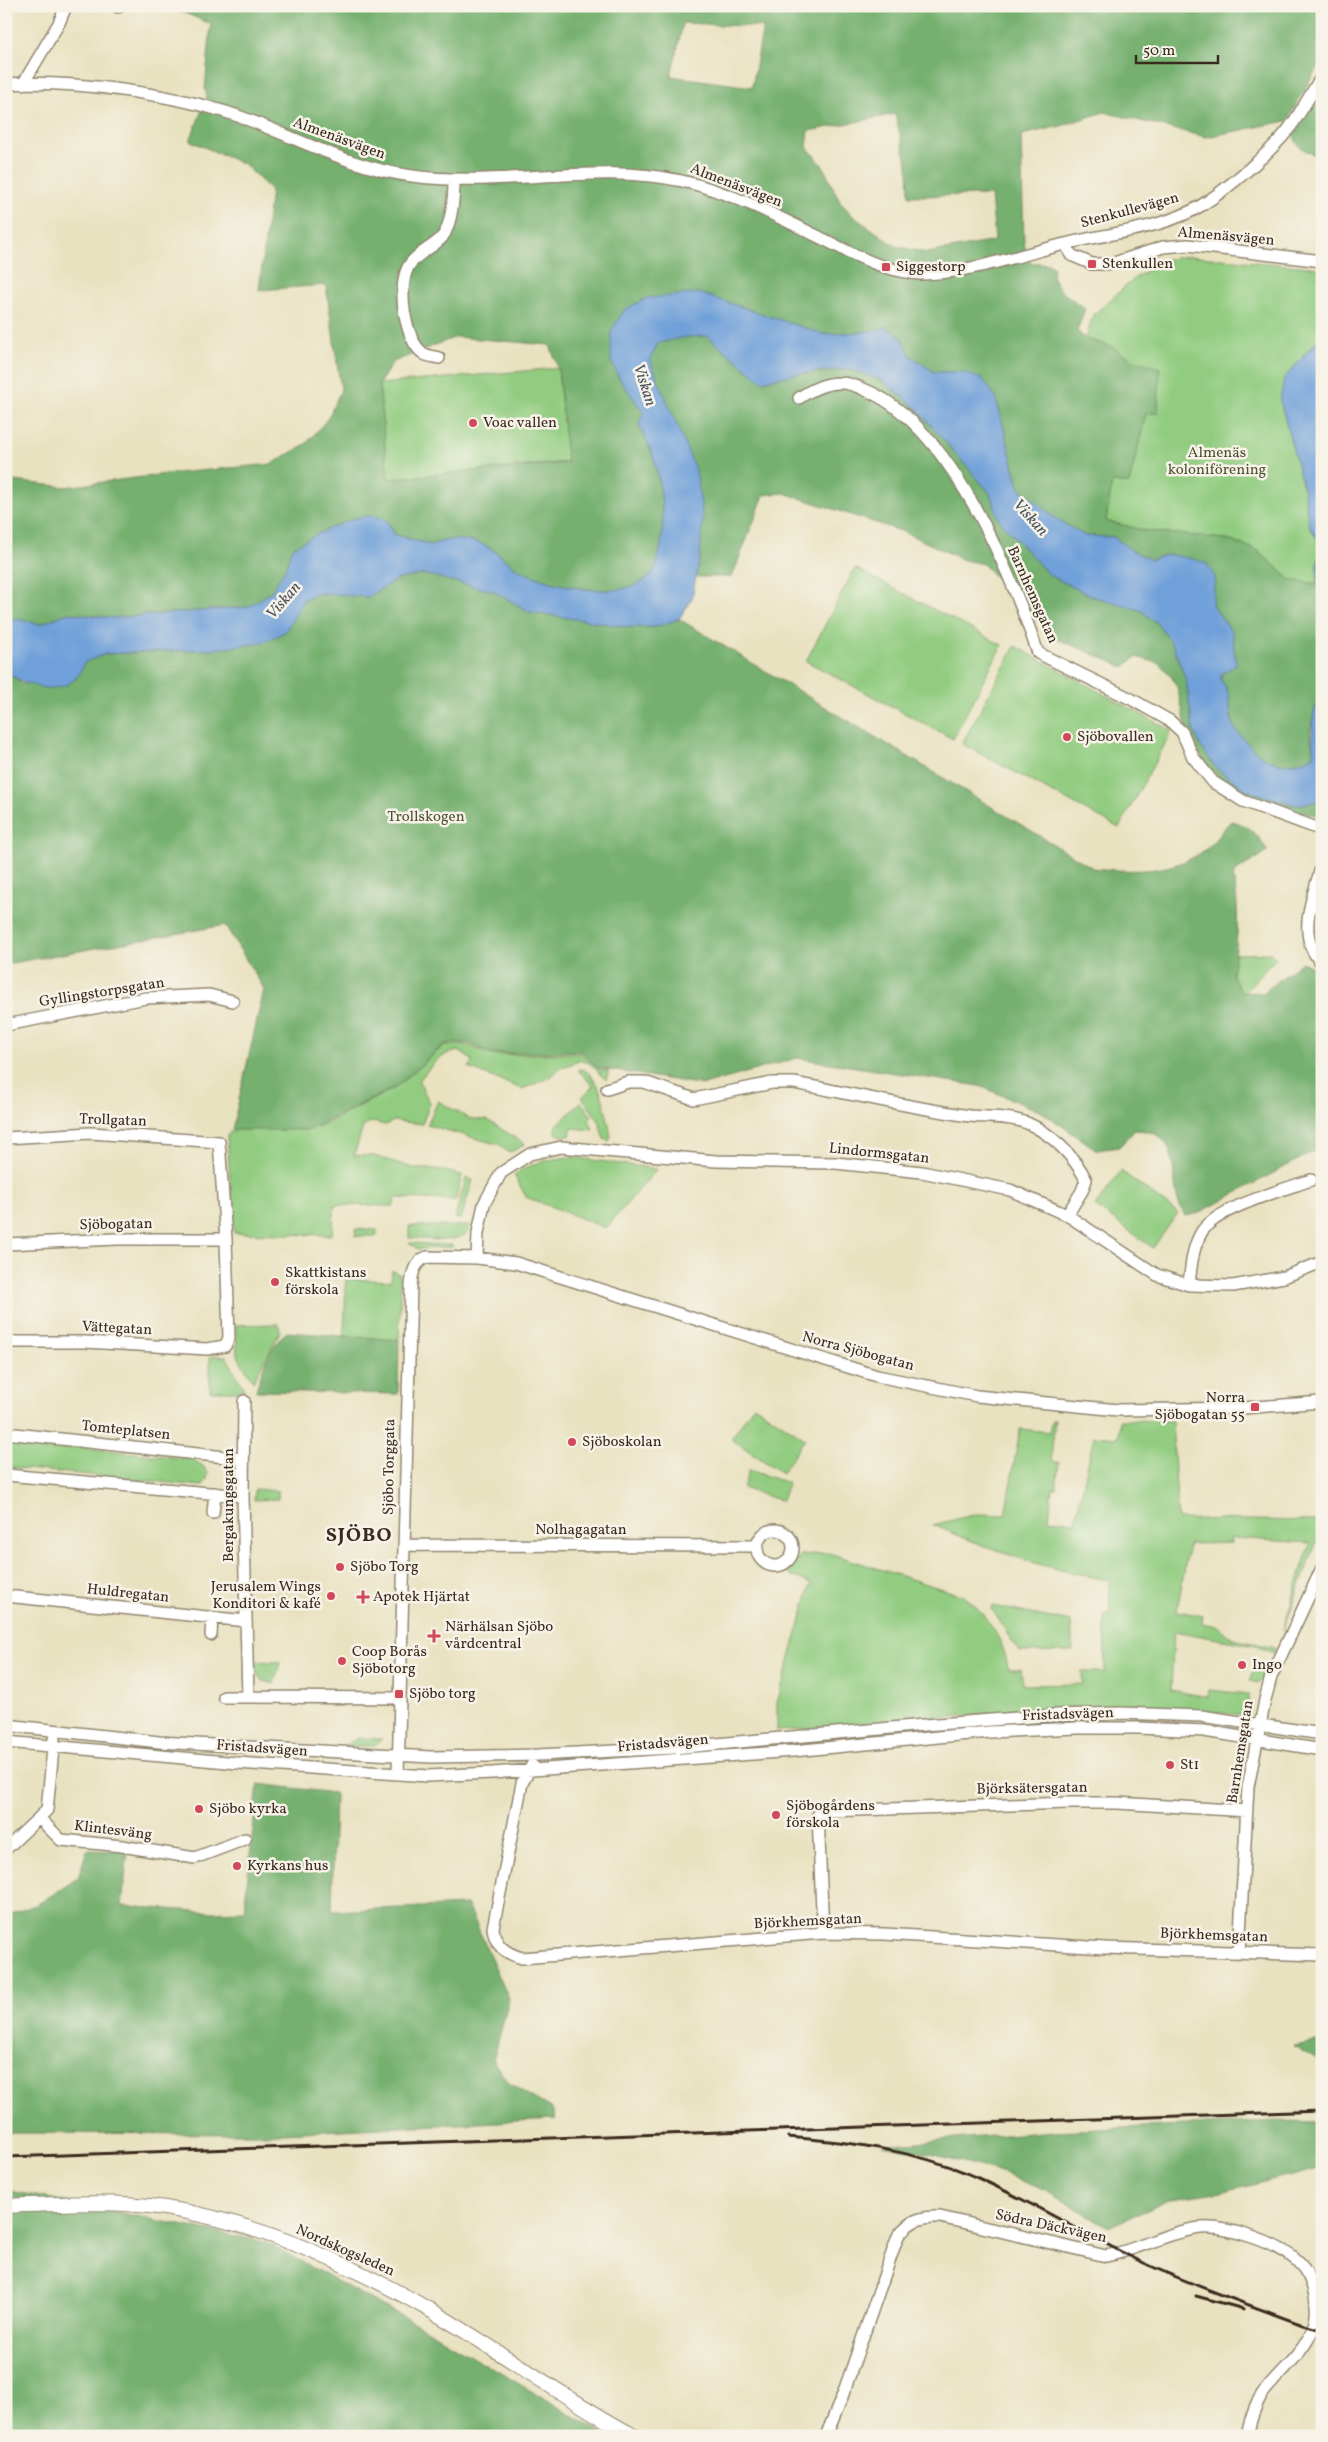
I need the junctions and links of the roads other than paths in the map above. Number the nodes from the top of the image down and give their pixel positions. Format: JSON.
{"nodes":[{"id":1,"x":66,"y":6,"type":"edge"},
{"id":2,"x":1322,"y":76,"type":"edge"},
{"id":3,"x":6,"y":84,"type":"edge"},
{"id":4,"x":23,"y":84,"type":"junction"},
{"id":5,"x":454,"y":180,"type":"junction"},
{"id":6,"x":1066,"y":244,"type":"junction"},
{"id":7,"x":1322,"y":261,"type":"edge"},
{"id":8,"x":439,"y":358,"type":"dead end"},
{"id":9,"x":799,"y":398,"type":"dead end"},
{"id":10,"x":1322,"y":830,"type":"edge"},
{"id":11,"x":1322,"y":865,"type":"edge"},
{"id":12,"x":1322,"y":963,"type":"edge"},
{"id":13,"x":233,"y":1001,"type":"dead end"},
{"id":14,"x":6,"y":1025,"type":"edge"},
{"id":15,"x":607,"y":1089,"type":"dead end"},
{"id":16,"x":6,"y":1138,"type":"edge"},
{"id":17,"x":1311,"y":1180,"type":"dead end"},
{"id":18,"x":1067,"y":1215,"type":"junction"},
{"id":19,"x":226,"y":1239,"type":"junction"},
{"id":20,"x":6,"y":1244,"type":"edge"},
{"id":21,"x":427,"y":1257,"type":"joint"},
{"id":22,"x":477,"y":1258,"type":"junction"},
{"id":23,"x":1322,"y":1262,"type":"edge"},
{"id":24,"x":1189,"y":1285,"type":"junction"},
{"id":25,"x":6,"y":1342,"type":"edge"},
{"id":26,"x":244,"y":1401,"type":"dead end"},
{"id":27,"x":1322,"y":1402,"type":"edge"},
{"id":28,"x":6,"y":1433,"type":"edge"},
{"id":29,"x":243,"y":1458,"type":"junction"},
{"id":30,"x":6,"y":1475,"type":"edge"},
{"id":31,"x":215,"y":1493,"type":"junction"},
{"id":32,"x":243,"y":1496,"type":"junction"},
{"id":33,"x":213,"y":1513,"type":"dead end"},
{"id":34,"x":404,"y":1545,"type":"junction"},
{"id":35,"x":757,"y":1546,"type":"dead end"},
{"id":36,"x":1322,"y":1568,"type":"edge"},
{"id":37,"x":6,"y":1596,"type":"edge"},
{"id":38,"x":201,"y":1604,"type":"dead end"},
{"id":39,"x":206,"y":1617,"type":"junction"},
{"id":40,"x":246,"y":1621,"type":"junction"},
{"id":41,"x":211,"y":1635,"type":"dead end"},
{"id":42,"x":224,"y":1697,"type":"dead end"},
{"id":43,"x":248,"y":1697,"type":"junction"},
{"id":44,"x":399,"y":1698,"type":"junction"},
{"id":45,"x":1260,"y":1724,"type":"junction"},
{"id":46,"x":6,"y":1725,"type":"edge"},
{"id":47,"x":56,"y":1730,"type":"junction"},
{"id":48,"x":1322,"y":1734,"type":"edge"},
{"id":49,"x":1257,"y":1740,"type":"junction"},
{"id":50,"x":6,"y":1742,"type":"edge"},
{"id":51,"x":53,"y":1746,"type":"junction"},
{"id":52,"x":1322,"y":1750,"type":"edge"},
{"id":53,"x":398,"y":1755,"type":"junction"},
{"id":54,"x":538,"y":1755,"type":"junction"},
{"id":55,"x":529,"y":1769,"type":"junction"},
{"id":56,"x":398,"y":1774,"type":"junction"},
{"id":57,"x":1246,"y":1811,"type":"junction"},
{"id":58,"x":39,"y":1818,"type":"junction"},
{"id":59,"x":245,"y":1839,"type":"dead end"},
{"id":60,"x":6,"y":1849,"type":"edge"},
{"id":61,"x":823,"y":1934,"type":"junction"},
{"id":62,"x":1239,"y":1952,"type":"junction"},
{"id":63,"x":1322,"y":1955,"type":"edge"},
{"id":64,"x":6,"y":2206,"type":"edge"},
{"id":65,"x":634,"y":2436,"type":"edge"},
{"id":66,"x":826,"y":2436,"type":"edge"},
{"id":67,"x":1247,"y":2436,"type":"edge"}],
"edges":[{"from":1,"to":4,"type":"street"},
{"from":2,"to":6,"type":"street","name":"Stenkullevägen"},
{"from":3,"to":4,"type":"street","name":"Almenäsvägen"},
{"from":4,"to":5,"type":"street","name":"Almenäsvägen"},
{"from":5,"to":6,"type":"street","name":"Almenäsvägen"},
{"from":5,"to":8,"type":"street"},
{"from":6,"to":7,"type":"street","name":"Almenäsvägen"},
{"from":9,"to":10,"type":"street","name":"Barnhemsgatan"},
{"from":11,"to":12,"type":"street"},
{"from":13,"to":14,"type":"street","name":"Gyllingstorpsgatan"},
{"from":15,"to":18,"type":"street"},
{"from":16,"to":19,"type":"street","name":"Trollgatan"},
{"from":17,"to":24,"type":"street"},
{"from":18,"to":22,"type":"street","name":"Lindormsgatan"},
{"from":18,"to":24,"type":"street","name":"Lindormsgatan"},
{"from":19,"to":20,"type":"street","name":"Sjöbogatan"},
{"from":19,"to":25,"type":"street","name":"Vättegatan"},
{"from":21,"to":22,"type":"street","name":"Norra Sjöbogatan"},
{"from":21,"to":34,"type":"street","name":"Sjöbo Torggata"},
{"from":22,"to":27,"type":"street","name":"Norra Sjöbogatan"},
{"from":23,"to":24,"type":"street","name":"Lindormsgatan"},
{"from":26,"to":29,"type":"street","name":"Bergakungsgatan"},
{"from":28,"to":29,"type":"street","name":"Tomteplatsen"},
{"from":29,"to":32,"type":"street","name":"Bergakungsgatan"},
{"from":30,"to":31,"type":"street"},
{"from":31,"to":32,"type":"street"},
{"from":31,"to":33,"type":"street"},
{"from":32,"to":40,"type":"street","name":"Bergakungsgatan"},
{"from":34,"to":35,"type":"street","name":"Nolhagagatan"},
{"from":34,"to":44,"type":"street","name":"Sjöbo Torggata"},
{"from":36,"to":45,"type":"street","name":"Barnhemsgatan"},
{"from":37,"to":39,"type":"street","name":"Huldregatan"},
{"from":38,"to":39,"type":"street"},
{"from":39,"to":40,"type":"street","name":"Huldregatan"},
{"from":39,"to":41,"type":"street"},
{"from":40,"to":43,"type":"street","name":"Bergakungsgatan"},
{"from":42,"to":43,"type":"street"},
{"from":43,"to":44,"type":"street"},
{"from":44,"to":53,"type":"street","name":"Sjöbo Torggata"},
{"from":45,"to":48,"type":"street","name":"Fristadsvägen"},
{"from":45,"to":49,"type":"street","name":"Barnhemsgatan"},
{"from":45,"to":54,"type":"street","name":"Fristadsvägen"},
{"from":46,"to":47,"type":"street","name":"Fristadsvägen"},
{"from":47,"to":51,"type":"street"},
{"from":47,"to":53,"type":"street","name":"Fristadsvägen"},
{"from":49,"to":52,"type":"street","name":"Fristadsvägen"},
{"from":49,"to":55,"type":"street","name":"Fristadsvägen"},
{"from":49,"to":57,"type":"street","name":"Barnhemsgatan"},
{"from":50,"to":51,"type":"street","name":"Fristadsvägen"},
{"from":51,"to":56,"type":"street","name":"Fristadsvägen"},
{"from":51,"to":58,"type":"street"},
{"from":53,"to":54,"type":"street","name":"Fristadsvägen"},
{"from":53,"to":56,"type":"street","name":"Sjöbo Torggata"},
{"from":54,"to":55,"type":"street","name":"Björkhemsgatan"},
{"from":55,"to":56,"type":"street","name":"Fristadsvägen"},
{"from":55,"to":61,"type":"street","name":"Björkhemsgatan"},
{"from":57,"to":61,"type":"street","name":"Björksätersgatan"},
{"from":57,"to":62,"type":"street","name":"Barnhemsgatan"},
{"from":58,"to":59,"type":"street","name":"Klintesväng"},
{"from":58,"to":60,"type":"street"},
{"from":61,"to":62,"type":"street","name":"Björkhemsgatan"},
{"from":62,"to":63,"type":"street","name":"Björkhemsgatan"},
{"from":64,"to":65,"type":"main road","name":"Nordskogsleden"},
{"from":66,"to":67,"type":"street","name":"Södra Däckvägen"}]}
